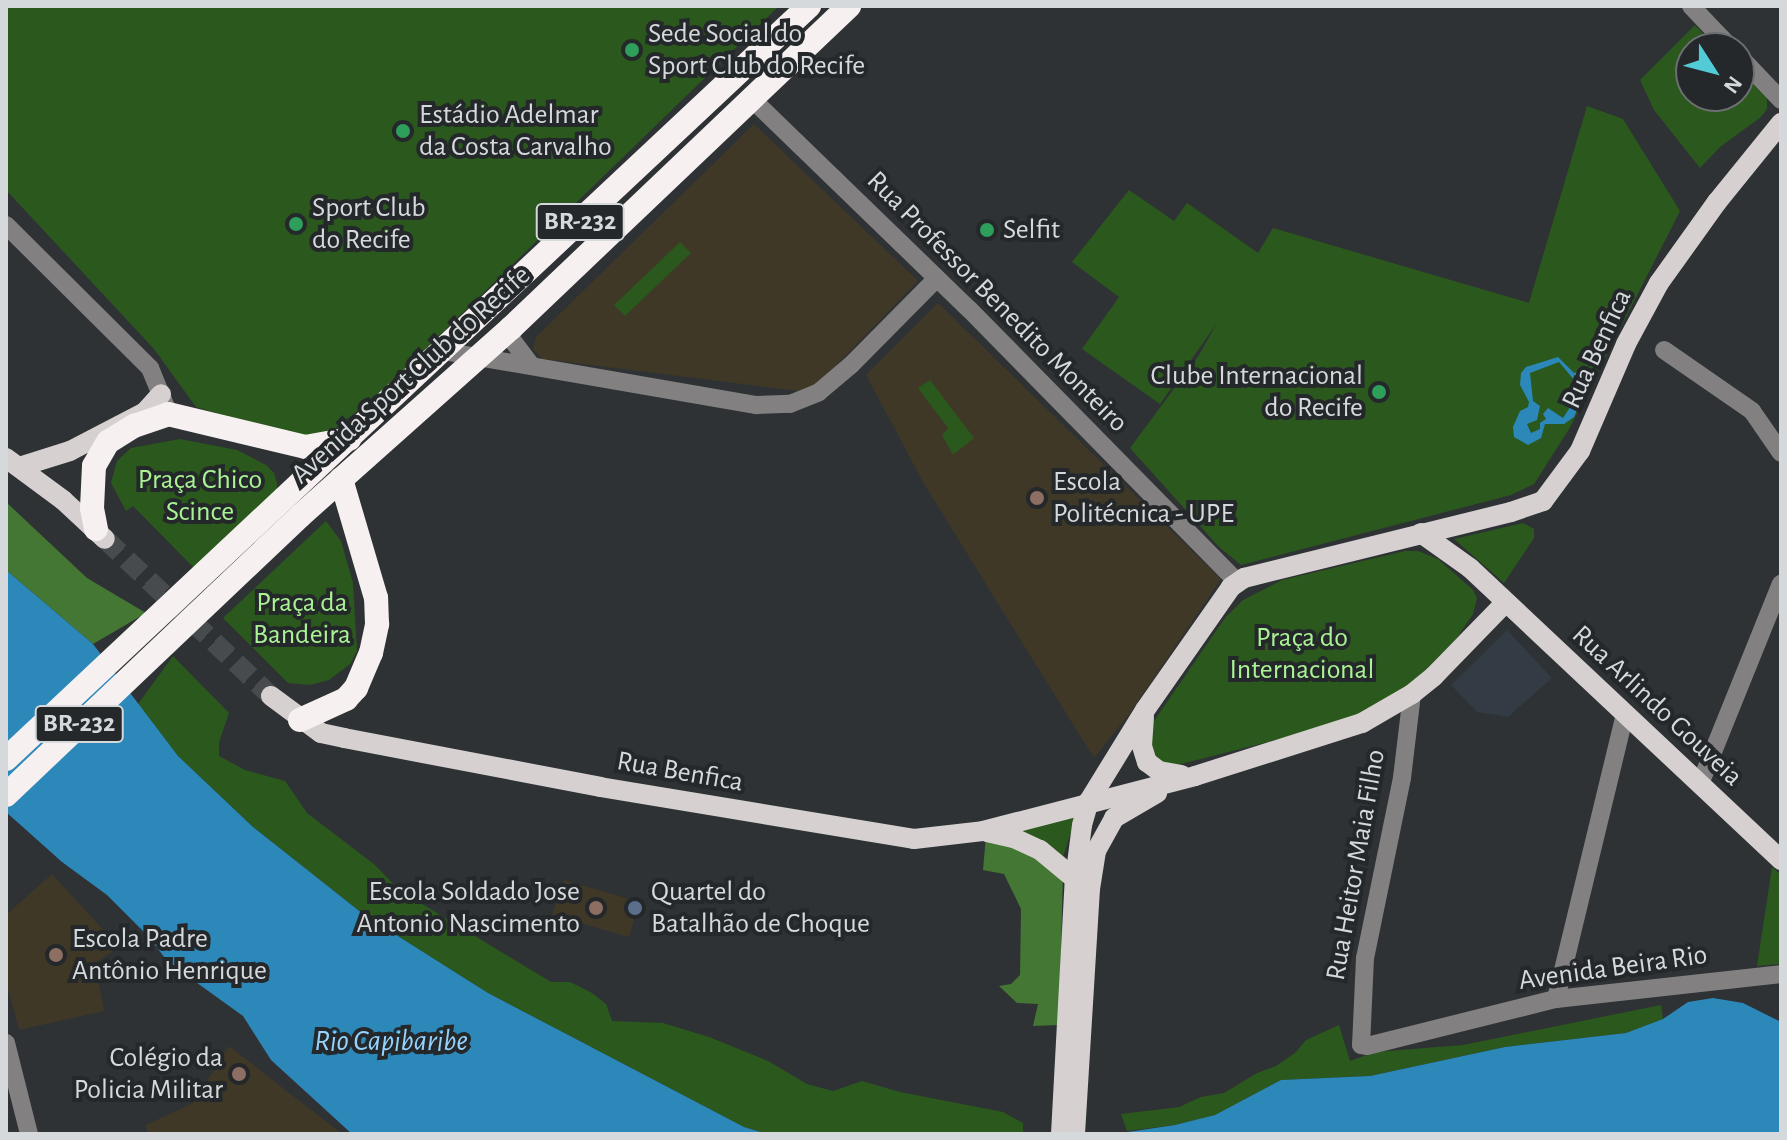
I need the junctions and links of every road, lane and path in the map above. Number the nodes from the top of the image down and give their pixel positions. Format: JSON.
{"nodes":[{"id":1,"x":809,"y":6,"type":"edge"},
{"id":2,"x":849,"y":6,"type":"edge"},
{"id":3,"x":1691,"y":6,"type":"edge"},
{"id":4,"x":1716,"y":32,"type":"edge"},
{"id":5,"x":1755,"y":73,"type":"edge"},
{"id":6,"x":751,"y":98,"type":"junction"},
{"id":7,"x":1781,"y":100,"type":"edge"},
{"id":8,"x":1781,"y":123,"type":"edge"},
{"id":9,"x":6,"y":225,"type":"edge"},
{"id":10,"x":936,"y":279,"type":"junction"},
{"id":11,"x":506,"y":332,"type":"junction"},
{"id":12,"x":1664,"y":350,"type":"dead end"},
{"id":13,"x":443,"y":351,"type":"junction"},
{"id":14,"x":481,"y":355,"type":"junction"},
{"id":15,"x":531,"y":365,"type":"junction"},
{"id":16,"x":165,"y":404,"type":"junction"},
{"id":17,"x":351,"y":439,"type":"junction"},
{"id":18,"x":1781,"y":453,"type":"edge"},
{"id":19,"x":12,"y":462,"type":"edge"},
{"id":20,"x":341,"y":479,"type":"junction"},
{"id":21,"x":1421,"y":533,"type":"junction"},
{"id":22,"x":100,"y":534,"type":"joint"},
{"id":23,"x":1236,"y":581,"type":"junction"},
{"id":24,"x":1781,"y":584,"type":"edge"},
{"id":25,"x":1505,"y":603,"type":"junction"},
{"id":26,"x":1530,"y":626,"type":"junction"},
{"id":27,"x":1483,"y":627,"type":"junction"},
{"id":28,"x":143,"y":647,"type":"junction"},
{"id":29,"x":1412,"y":694,"type":"junction"},
{"id":30,"x":271,"y":696,"type":"tunnel mouth"},
{"id":31,"x":1145,"y":710,"type":"junction"},
{"id":32,"x":1625,"y":713,"type":"junction"},
{"id":33,"x":300,"y":720,"type":"junction"},
{"id":34,"x":6,"y":759,"type":"edge"},
{"id":35,"x":1195,"y":776,"type":"junction"},
{"id":36,"x":1700,"y":784,"type":"junction"},
{"id":37,"x":6,"y":795,"type":"edge"},
{"id":38,"x":1089,"y":801,"type":"junction"},
{"id":39,"x":983,"y":831,"type":"junction"},
{"id":40,"x":1781,"y":860,"type":"edge"},
{"id":41,"x":1075,"y":879,"type":"junction"},
{"id":42,"x":1781,"y":974,"type":"edge"},
{"id":43,"x":1556,"y":999,"type":"junction"},
{"id":44,"x":6,"y":1043,"type":"edge"},
{"id":45,"x":1361,"y":1045,"type":"joint"},
{"id":46,"x":1070,"y":1081,"type":"junction"},
{"id":47,"x":29,"y":1134,"type":"edge"},
{"id":48,"x":1061,"y":1134,"type":"edge"},
{"id":49,"x":1075,"y":1134,"type":"edge"}],
"edges":[{"from":1,"to":13,"type":"highway","name":"Avenida Sport Club do Recife","number":"BR-232"},
{"from":2,"to":6,"type":"highway","name":"Avenida Sport Club do Recife","number":"BR-232"},
{"from":3,"to":4,"type":"street"},
{"from":5,"to":7,"type":"street"},
{"from":6,"to":10,"type":"street","name":"Rua Professor Benedito Monteiro"},
{"from":6,"to":11,"type":"highway","name":"Avenida Sport Club do Recife","number":"BR-232"},
{"from":8,"to":21,"type":"main road","name":"Rua Benfica"},
{"from":9,"to":16,"type":"street"},
{"from":10,"to":15,"type":"street"},
{"from":10,"to":23,"type":"street","name":"Rua Professor Benedito Monteiro"},
{"from":11,"to":14,"type":"highway","name":"Avenida Sport Club do Recife","number":"BR-232"},
{"from":11,"to":15,"type":"street"},
{"from":12,"to":18,"type":"street"},
{"from":13,"to":14,"type":"street"},
{"from":13,"to":17,"type":"highway","name":"Avenida Sport Club do Recife","number":"BR-232"},
{"from":14,"to":15,"type":"street"},
{"from":14,"to":20,"type":"highway","name":"Avenida Sport Club do Recife","number":"BR-232"},
{"from":16,"to":17,"type":"highway"},
{"from":16,"to":19,"type":"main road"},
{"from":16,"to":22,"type":"highway"},
{"from":17,"to":28,"type":"highway","name":"Avenida Sport Club do Recife","number":"BR-232"},
{"from":19,"to":22,"type":"main road"},
{"from":20,"to":28,"type":"highway","name":"Avenida Sport Club do Recife","number":"BR-232"},
{"from":20,"to":33,"type":"highway"},
{"from":21,"to":23,"type":"main road","name":"Rua Benfica"},
{"from":21,"to":25,"type":"main road"},
{"from":23,"to":31,"type":"main road"},
{"from":24,"to":36,"type":"street"},
{"from":25,"to":26,"type":"main road","name":"Rua Arlindo Gouveia"},
{"from":25,"to":27,"type":"main road","name":"Rua Benfica"},
{"from":26,"to":27,"type":"main road","name":"Rua Arlindo Gouveia"},
{"from":26,"to":32,"type":"main road","name":"Rua Arlindo Gouveia"},
{"from":27,"to":29,"type":"main road","name":"Rua Benfica"},
{"from":28,"to":34,"type":"highway","number":"BR-232"},
{"from":28,"to":37,"type":"highway","number":"BR-232"},
{"from":29,"to":35,"type":"main road","name":"Rua Benfica"},
{"from":29,"to":45,"type":"street","name":"Rua Heitor Maia Filho"},
{"from":30,"to":33,"type":"main road","name":"Rua Benfica"},
{"from":31,"to":35,"type":"main road"},
{"from":31,"to":38,"type":"main road"},
{"from":32,"to":36,"type":"main road","name":"Rua Arlindo Gouveia"},
{"from":32,"to":43,"type":"street"},
{"from":33,"to":39,"type":"main road","name":"Rua Benfica"},
{"from":35,"to":38,"type":"main road","name":"Rua Benfica"},
{"from":35,"to":46,"type":"main road"},
{"from":36,"to":40,"type":"main road","name":"Rua Arlindo Gouveia"},
{"from":38,"to":39,"type":"main road","name":"Rua Benfica"},
{"from":38,"to":41,"type":"main road"},
{"from":39,"to":41,"type":"main road"},
{"from":41,"to":46,"type":"main road"},
{"from":42,"to":43,"type":"street","name":"Avenida Beira Rio"},
{"from":43,"to":45,"type":"street","name":"Avenida Beira Rio"},
{"from":44,"to":47,"type":"street"},
{"from":46,"to":48,"type":"main road"},
{"from":46,"to":49,"type":"main road"}]}
